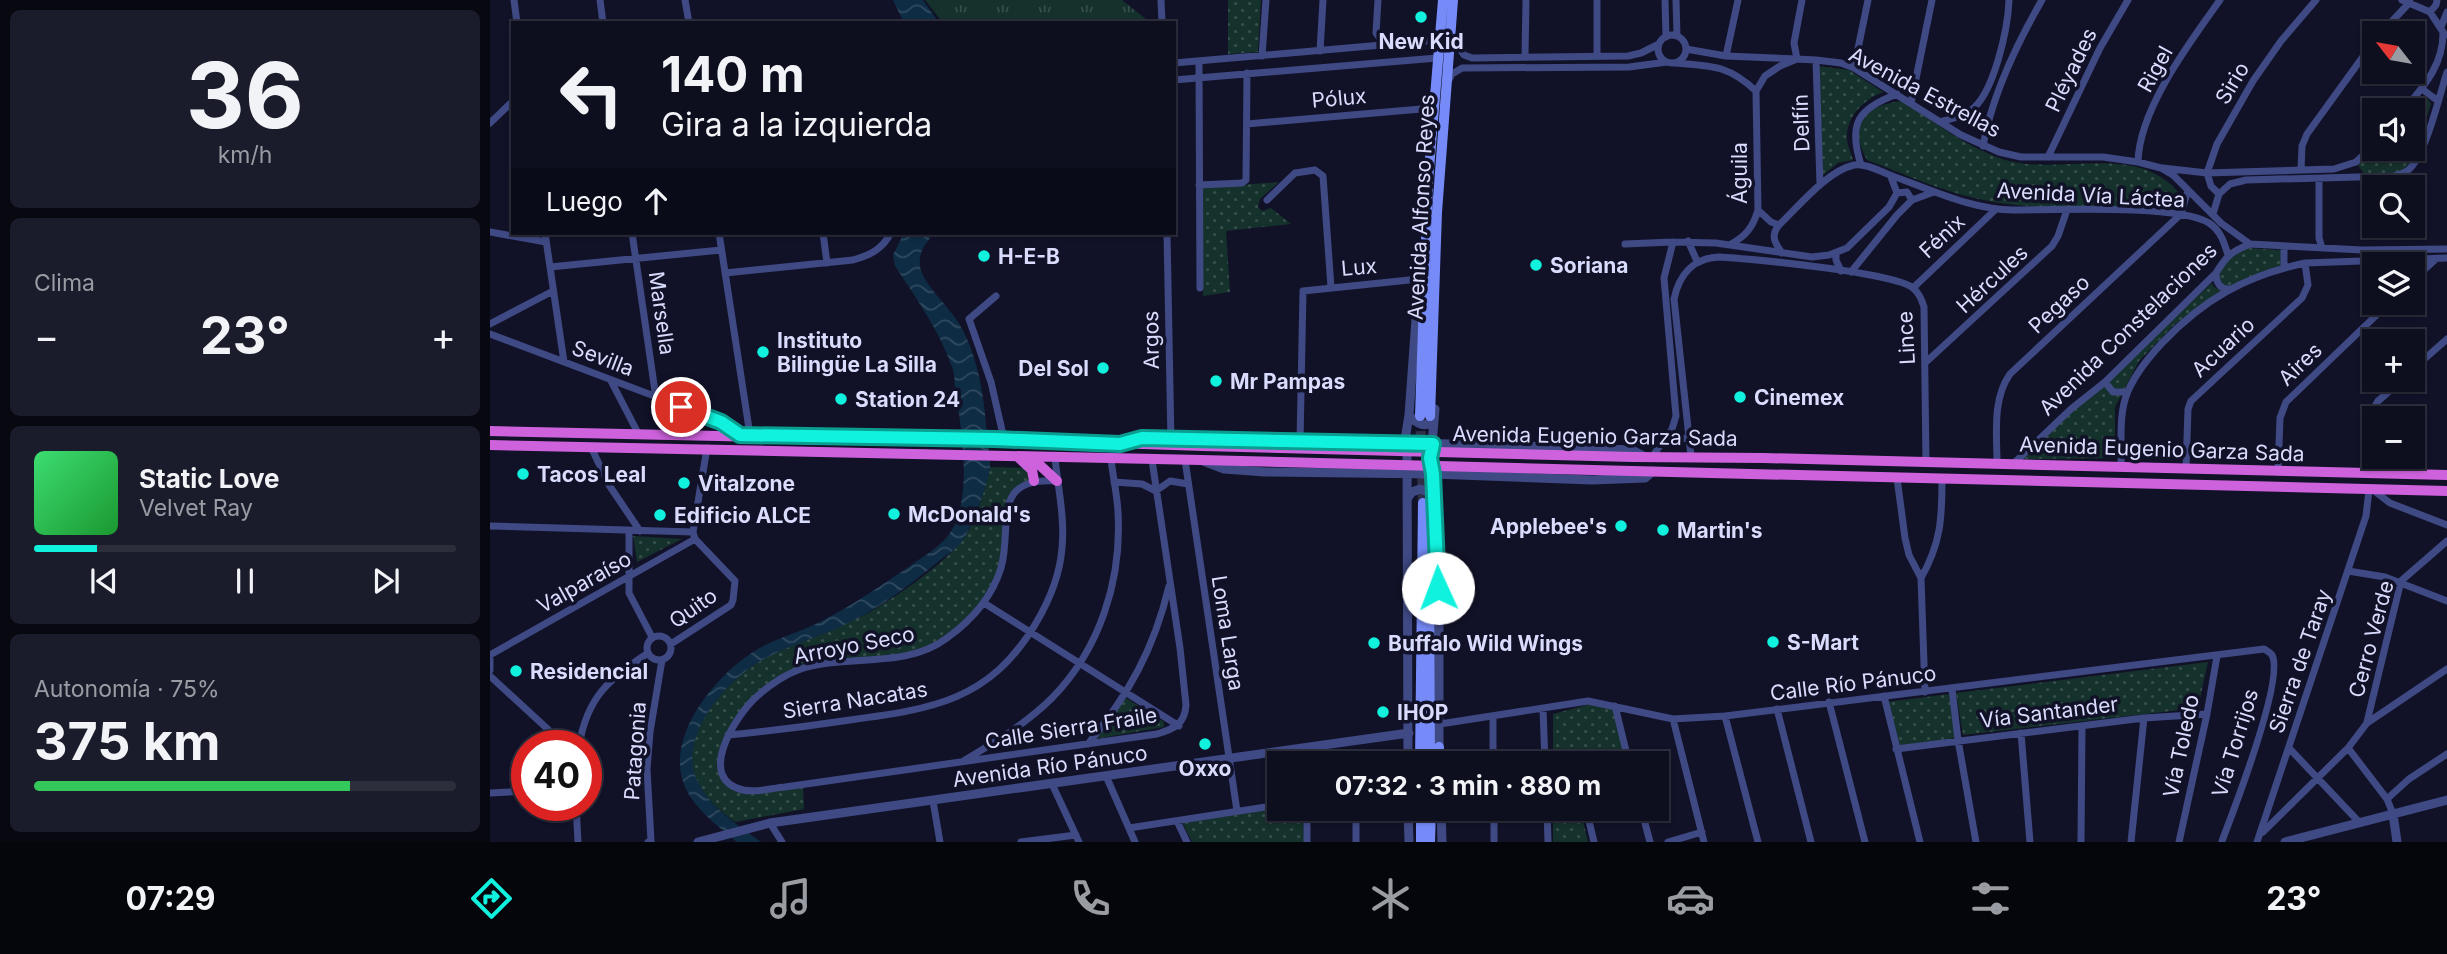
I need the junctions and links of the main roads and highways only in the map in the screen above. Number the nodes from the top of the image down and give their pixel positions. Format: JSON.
{"nodes":[{"id":1,"x":1443,"y":0,"type":"edge"},
{"id":2,"x":1453,"y":0,"type":"edge"},
{"id":3,"x":490,"y":431,"type":"edge"},
{"id":4,"x":490,"y":447,"type":"edge"},
{"id":5,"x":1018,"y":457,"type":"junction"},
{"id":6,"x":1031,"y":457,"type":"junction"},
{"id":7,"x":2447,"y":475,"type":"edge"},
{"id":8,"x":1034,"y":481,"type":"road end"},
{"id":9,"x":1057,"y":481,"type":"road end"},
{"id":10,"x":2447,"y":491,"type":"edge"},
{"id":11,"x":1409,"y":733,"type":"road end"},
{"id":12,"x":1439,"y":747,"type":"road end"},
{"id":13,"x":1416,"y":751,"type":"edge"},
{"id":14,"x":1419,"y":751,"type":"edge"},
{"id":15,"x":1430,"y":751,"type":"edge"},
{"id":16,"x":1439,"y":751,"type":"edge"},
{"id":17,"x":1427,"y":821,"type":"edge"},
{"id":18,"x":1431,"y":821,"type":"edge"},
{"id":19,"x":1421,"y":842,"type":"edge"},
{"id":20,"x":1430,"y":842,"type":"edge"}],
"edges":[{"from":1,"to":2,"type":"main road","name":"Avenida Alfonso Reyes"},
{"from":3,"to":7,"type":"highway","name":"Avenida Eugenio Garza Sada","bridge":true},
{"from":4,"to":5,"type":"highway","name":"Avenida Eugenio Garza Sada"},
{"from":5,"to":6,"type":"highway","name":"Avenida Eugenio Garza Sada"},
{"from":5,"to":8,"type":"highway"},
{"from":6,"to":9,"type":"highway"},
{"from":6,"to":10,"type":"highway","name":"Avenida Eugenio Garza Sada","bridge":true},
{"from":11,"to":13,"type":"main road"},
{"from":12,"to":16,"type":"main road"},
{"from":14,"to":15,"type":"main road"},
{"from":17,"to":19,"type":"main road"},
{"from":18,"to":20,"type":"main road"}]}
